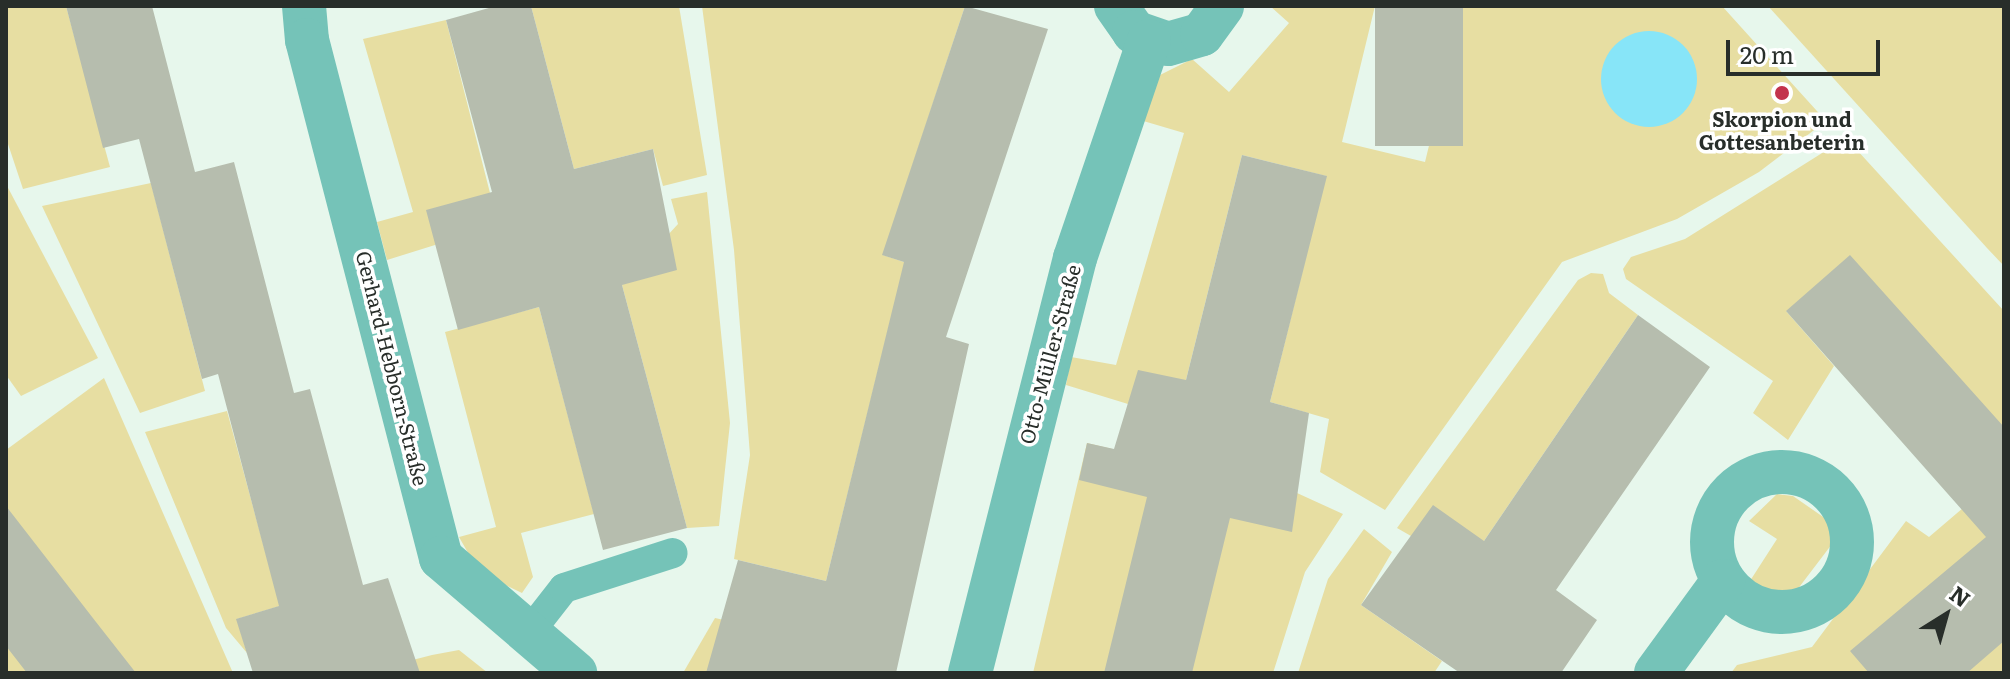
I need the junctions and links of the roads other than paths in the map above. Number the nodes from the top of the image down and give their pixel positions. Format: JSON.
{"nodes":[{"id":1,"x":304,"y":6,"type":"edge"},
{"id":2,"x":1116,"y":6,"type":"edge"},
{"id":3,"x":1222,"y":6,"type":"edge"},
{"id":4,"x":1149,"y":41,"type":"junction"},
{"id":5,"x":673,"y":553,"type":"dead end"},
{"id":6,"x":1723,"y":581,"type":"dead end"},
{"id":7,"x":528,"y":634,"type":"junction"},
{"id":8,"x":575,"y":673,"type":"edge"},
{"id":9,"x":970,"y":673,"type":"edge"},
{"id":10,"x":1656,"y":673,"type":"edge"}],
"edges":[{"from":1,"to":7,"type":"street","name":"Gerhard-Hebborn-Straße"},
{"from":2,"to":4,"type":"street"},
{"from":3,"to":4,"type":"street"},
{"from":4,"to":9,"type":"street","name":"Otto-Müller-Straße"},
{"from":5,"to":7,"type":"lane"},
{"from":6,"to":10,"type":"street"},
{"from":7,"to":8,"type":"street","name":"Gerhard-Hebborn-Straße"}]}
